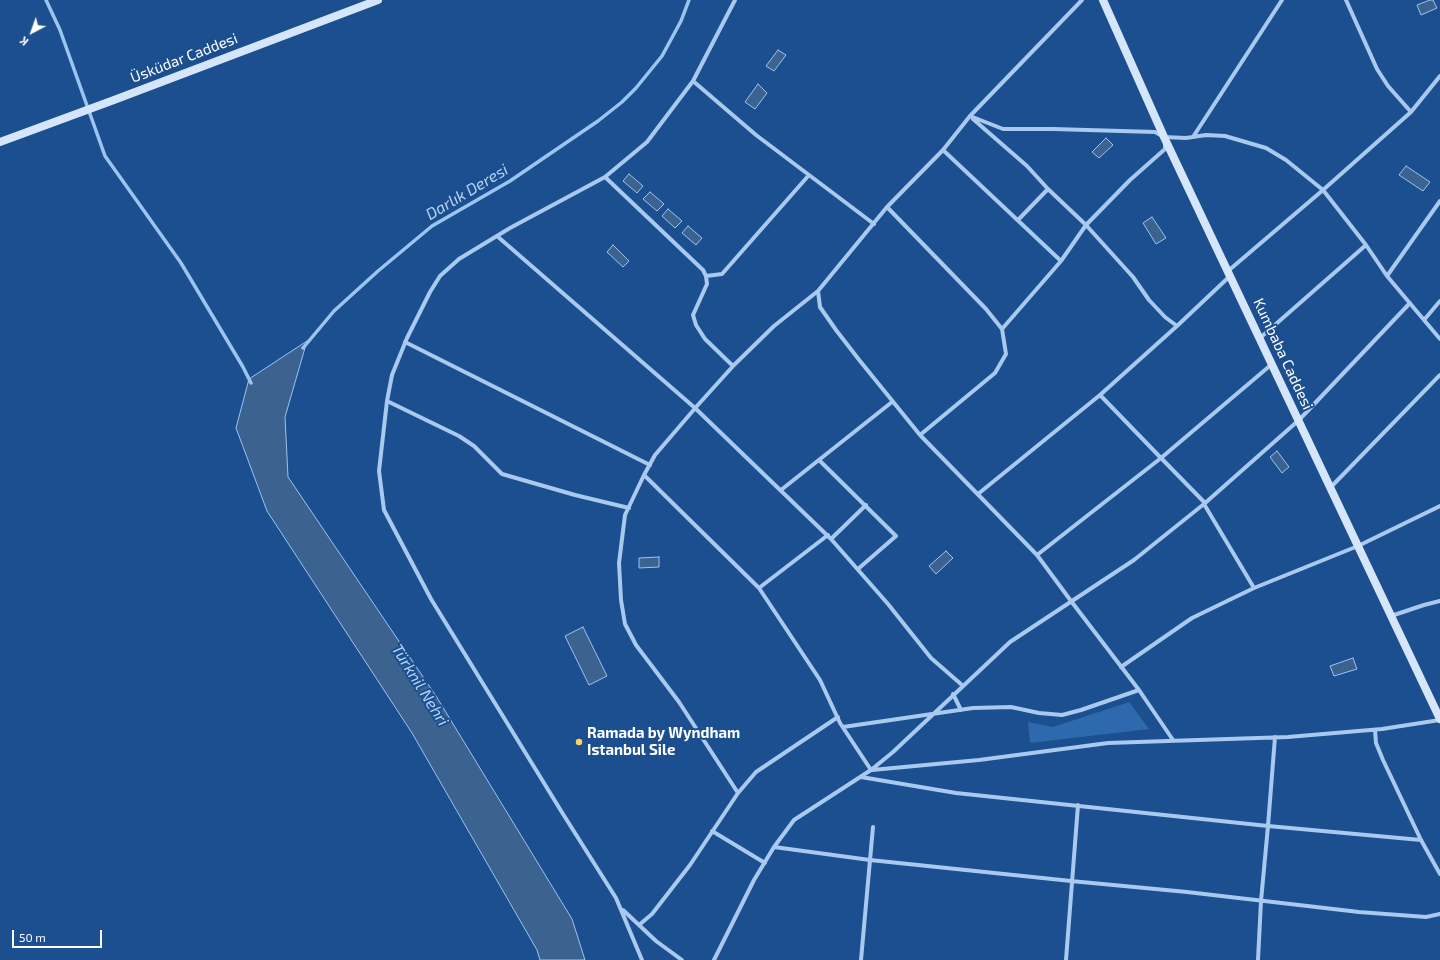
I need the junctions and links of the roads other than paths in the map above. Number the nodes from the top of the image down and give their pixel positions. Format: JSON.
{"nodes":[{"id":1,"x":378,"y":0,"type":"edge"},
{"id":2,"x":736,"y":0,"type":"edge"},
{"id":3,"x":1082,"y":0,"type":"edge"},
{"id":4,"x":1103,"y":0,"type":"edge"},
{"id":5,"x":1282,"y":0,"type":"edge"},
{"id":6,"x":1346,"y":0,"type":"edge"},
{"id":7,"x":1440,"y":76,"type":"edge"},
{"id":8,"x":693,"y":81,"type":"junction"},
{"id":9,"x":1411,"y":112,"type":"junction"},
{"id":10,"x":970,"y":116,"type":"junction"},
{"id":11,"x":1164,"y":137,"type":"junction"},
{"id":12,"x":1193,"y":137,"type":"junction"},
{"id":13,"x":0,"y":142,"type":"edge"},
{"id":14,"x":943,"y":150,"type":"junction"},
{"id":15,"x":809,"y":175,"type":"junction"},
{"id":16,"x":605,"y":177,"type":"junction"},
{"id":17,"x":1048,"y":189,"type":"junction"},
{"id":18,"x":1323,"y":190,"type":"junction"},
{"id":19,"x":1440,"y":201,"type":"edge"},
{"id":20,"x":888,"y":207,"type":"junction"},
{"id":21,"x":1018,"y":220,"type":"junction"},
{"id":22,"x":874,"y":224,"type":"junction"},
{"id":23,"x":1086,"y":225,"type":"junction"},
{"id":24,"x":497,"y":236,"type":"junction"},
{"id":25,"x":1366,"y":245,"type":"junction"},
{"id":26,"x":1061,"y":261,"type":"junction"},
{"id":27,"x":1229,"y":274,"type":"junction"},
{"id":28,"x":706,"y":276,"type":"junction"},
{"id":29,"x":1388,"y":276,"type":"junction"},
{"id":30,"x":818,"y":291,"type":"junction"},
{"id":31,"x":1440,"y":302,"type":"edge"},
{"id":32,"x":1410,"y":303,"type":"junction"},
{"id":33,"x":1424,"y":320,"type":"junction"},
{"id":34,"x":1177,"y":326,"type":"junction"},
{"id":35,"x":1002,"y":329,"type":"junction"},
{"id":36,"x":1260,"y":338,"type":"junction"},
{"id":37,"x":1440,"y":339,"type":"edge"},
{"id":38,"x":405,"y":342,"type":"junction"},
{"id":39,"x":1272,"y":364,"type":"junction"},
{"id":40,"x":733,"y":366,"type":"junction"},
{"id":41,"x":1440,"y":375,"type":"edge"},
{"id":42,"x":1100,"y":395,"type":"junction"},
{"id":43,"x":387,"y":401,"type":"junction"},
{"id":44,"x":892,"y":402,"type":"junction"},
{"id":45,"x":695,"y":408,"type":"junction"},
{"id":46,"x":1298,"y":420,"type":"junction"},
{"id":47,"x":920,"y":435,"type":"junction"},
{"id":48,"x":1161,"y":458,"type":"junction"},
{"id":49,"x":819,"y":460,"type":"junction"},
{"id":50,"x":650,"y":465,"type":"junction"},
{"id":51,"x":644,"y":475,"type":"junction"},
{"id":52,"x":1330,"y":488,"type":"junction"},
{"id":53,"x":781,"y":490,"type":"junction"},
{"id":54,"x":978,"y":494,"type":"junction"},
{"id":55,"x":1204,"y":503,"type":"junction"},
{"id":56,"x":866,"y":506,"type":"junction"},
{"id":57,"x":1440,"y":506,"type":"edge"},
{"id":58,"x":629,"y":508,"type":"junction"},
{"id":59,"x":829,"y":537,"type":"junction"},
{"id":60,"x":1358,"y":546,"type":"junction"},
{"id":61,"x":1037,"y":555,"type":"junction"},
{"id":62,"x":858,"y":569,"type":"junction"},
{"id":63,"x":759,"y":588,"type":"junction"},
{"id":64,"x":1254,"y":588,"type":"junction"},
{"id":65,"x":1070,"y":601,"type":"junction"},
{"id":66,"x":1440,"y":601,"type":"edge"},
{"id":67,"x":1391,"y":616,"type":"junction"},
{"id":68,"x":1121,"y":667,"type":"junction"},
{"id":69,"x":962,"y":685,"type":"junction"},
{"id":70,"x":1139,"y":690,"type":"junction"},
{"id":71,"x":953,"y":694,"type":"junction"},
{"id":72,"x":961,"y":710,"type":"junction"},
{"id":73,"x":932,"y":715,"type":"junction"},
{"id":74,"x":838,"y":717,"type":"junction"},
{"id":75,"x":1440,"y":720,"type":"edge"},
{"id":76,"x":843,"y":727,"type":"junction"},
{"id":77,"x":1374,"y":730,"type":"junction"},
{"id":78,"x":1275,"y":737,"type":"junction"},
{"id":79,"x":1173,"y":740,"type":"junction"},
{"id":80,"x":871,"y":770,"type":"junction"},
{"id":81,"x":861,"y":777,"type":"junction"},
{"id":82,"x":738,"y":793,"type":"junction"},
{"id":83,"x":1078,"y":805,"type":"junction"},
{"id":84,"x":1268,"y":826,"type":"junction"},
{"id":85,"x":873,"y":827,"type":"dead end"},
{"id":86,"x":712,"y":831,"type":"junction"},
{"id":87,"x":1421,"y":840,"type":"junction"},
{"id":88,"x":774,"y":847,"type":"junction"},
{"id":89,"x":870,"y":860,"type":"junction"},
{"id":90,"x":765,"y":863,"type":"junction"},
{"id":91,"x":1440,"y":874,"type":"edge"},
{"id":92,"x":1071,"y":881,"type":"junction"},
{"id":93,"x":1261,"y":901,"type":"junction"},
{"id":94,"x":621,"y":909,"type":"junction"},
{"id":95,"x":1440,"y":914,"type":"edge"},
{"id":96,"x":639,"y":925,"type":"junction"},
{"id":97,"x":642,"y":960,"type":"edge"},
{"id":98,"x":682,"y":960,"type":"edge"},
{"id":99,"x":714,"y":960,"type":"edge"},
{"id":100,"x":861,"y":960,"type":"edge"},
{"id":101,"x":1066,"y":960,"type":"edge"},
{"id":102,"x":1258,"y":960,"type":"edge"}],
"edges":[{"from":1,"to":13,"type":"street","name":"Üsküdar Caddesi"},
{"from":2,"to":8,"type":"street"},
{"from":3,"to":10,"type":"street"},
{"from":4,"to":11,"type":"street","name":"Kumbaba Caddesi"},
{"from":5,"to":12,"type":"street"},
{"from":6,"to":9,"type":"street"},
{"from":7,"to":9,"type":"street"},
{"from":8,"to":15,"type":"street"},
{"from":8,"to":16,"type":"street"},
{"from":9,"to":18,"type":"street"},
{"from":10,"to":11,"type":"street"},
{"from":10,"to":14,"type":"street"},
{"from":10,"to":17,"type":"street"},
{"from":11,"to":12,"type":"street"},
{"from":11,"to":23,"type":"street"},
{"from":11,"to":27,"type":"street","name":"Kumbaba Caddesi"},
{"from":12,"to":18,"type":"street"},
{"from":14,"to":20,"type":"street"},
{"from":14,"to":21,"type":"street"},
{"from":15,"to":22,"type":"street"},
{"from":15,"to":28,"type":"street"},
{"from":16,"to":24,"type":"street"},
{"from":16,"to":28,"type":"street"},
{"from":17,"to":21,"type":"street"},
{"from":17,"to":23,"type":"street"},
{"from":18,"to":25,"type":"street"},
{"from":18,"to":27,"type":"street"},
{"from":19,"to":29,"type":"street"},
{"from":20,"to":22,"type":"street"},
{"from":20,"to":35,"type":"street"},
{"from":21,"to":26,"type":"street"},
{"from":22,"to":30,"type":"street"},
{"from":23,"to":26,"type":"street"},
{"from":23,"to":34,"type":"street"},
{"from":24,"to":38,"type":"street"},
{"from":24,"to":45,"type":"street"},
{"from":25,"to":29,"type":"street"},
{"from":25,"to":36,"type":"street"},
{"from":26,"to":35,"type":"street"},
{"from":27,"to":34,"type":"street"},
{"from":27,"to":36,"type":"street","name":"Kumbaba Caddesi"},
{"from":28,"to":40,"type":"street"},
{"from":29,"to":32,"type":"street"},
{"from":30,"to":40,"type":"street"},
{"from":30,"to":44,"type":"street"},
{"from":31,"to":33,"type":"street"},
{"from":32,"to":33,"type":"street"},
{"from":32,"to":46,"type":"street"},
{"from":33,"to":37,"type":"street"},
{"from":34,"to":42,"type":"street"},
{"from":35,"to":47,"type":"street"},
{"from":36,"to":39,"type":"street","name":"Kumbaba Caddesi"},
{"from":38,"to":43,"type":"street"},
{"from":38,"to":50,"type":"street"},
{"from":39,"to":46,"type":"street","name":"Kumbaba Caddesi"},
{"from":39,"to":48,"type":"street"},
{"from":40,"to":45,"type":"street"},
{"from":41,"to":52,"type":"street"},
{"from":42,"to":48,"type":"street"},
{"from":42,"to":54,"type":"street"},
{"from":43,"to":58,"type":"street"},
{"from":43,"to":94,"type":"street"},
{"from":44,"to":47,"type":"street"},
{"from":44,"to":49,"type":"street"},
{"from":45,"to":50,"type":"street"},
{"from":45,"to":53,"type":"street"},
{"from":46,"to":52,"type":"street","name":"Kumbaba Caddesi"},
{"from":46,"to":55,"type":"street"},
{"from":47,"to":54,"type":"street"},
{"from":48,"to":55,"type":"street"},
{"from":48,"to":61,"type":"street"},
{"from":49,"to":53,"type":"street"},
{"from":49,"to":56,"type":"street"},
{"from":50,"to":51,"type":"street"},
{"from":51,"to":58,"type":"street"},
{"from":51,"to":63,"type":"street"},
{"from":52,"to":60,"type":"street","name":"Kumbaba Caddesi"},
{"from":53,"to":59,"type":"street"},
{"from":54,"to":61,"type":"street"},
{"from":55,"to":64,"type":"street"},
{"from":55,"to":65,"type":"street"},
{"from":56,"to":59,"type":"street"},
{"from":56,"to":62,"type":"street"},
{"from":57,"to":60,"type":"street"},
{"from":58,"to":82,"type":"street"},
{"from":59,"to":62,"type":"street"},
{"from":59,"to":63,"type":"street"},
{"from":60,"to":64,"type":"street"},
{"from":60,"to":67,"type":"street","name":"Kumbaba Caddesi"},
{"from":61,"to":65,"type":"street"},
{"from":62,"to":69,"type":"street"},
{"from":63,"to":74,"type":"street"},
{"from":64,"to":68,"type":"street"},
{"from":65,"to":68,"type":"street"},
{"from":65,"to":69,"type":"street"},
{"from":66,"to":67,"type":"street"},
{"from":67,"to":75,"type":"street","name":"Kumbaba Caddesi"},
{"from":68,"to":70,"type":"street"},
{"from":69,"to":71,"type":"street"},
{"from":70,"to":72,"type":"street"},
{"from":70,"to":79,"type":"street"},
{"from":71,"to":72,"type":"street"},
{"from":71,"to":73,"type":"street"},
{"from":72,"to":73,"type":"street"},
{"from":73,"to":76,"type":"street"},
{"from":73,"to":80,"type":"street"},
{"from":74,"to":76,"type":"street"},
{"from":74,"to":82,"type":"street"},
{"from":75,"to":77,"type":"street"},
{"from":76,"to":80,"type":"street"},
{"from":77,"to":78,"type":"street"},
{"from":77,"to":87,"type":"street"},
{"from":78,"to":79,"type":"street"},
{"from":78,"to":84,"type":"street"},
{"from":79,"to":80,"type":"street"},
{"from":80,"to":81,"type":"street"},
{"from":81,"to":83,"type":"street"},
{"from":81,"to":88,"type":"street"},
{"from":82,"to":86,"type":"street"},
{"from":83,"to":84,"type":"street"},
{"from":83,"to":92,"type":"street"},
{"from":84,"to":87,"type":"street"},
{"from":84,"to":93,"type":"street"},
{"from":85,"to":89,"type":"street"},
{"from":86,"to":90,"type":"street"},
{"from":86,"to":96,"type":"street"},
{"from":87,"to":91,"type":"street"},
{"from":88,"to":89,"type":"street"},
{"from":88,"to":90,"type":"street"},
{"from":89,"to":92,"type":"street"},
{"from":89,"to":100,"type":"street"},
{"from":90,"to":99,"type":"street"},
{"from":92,"to":93,"type":"street"},
{"from":92,"to":101,"type":"street"},
{"from":93,"to":95,"type":"street"},
{"from":93,"to":102,"type":"street"},
{"from":94,"to":96,"type":"street"},
{"from":94,"to":97,"type":"street"},
{"from":96,"to":98,"type":"street"}]}
